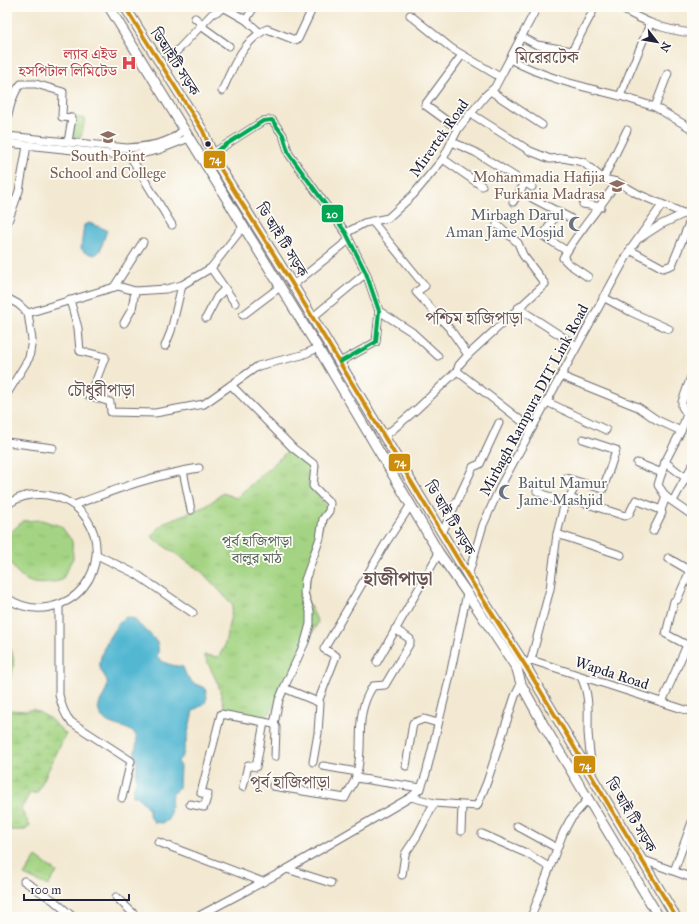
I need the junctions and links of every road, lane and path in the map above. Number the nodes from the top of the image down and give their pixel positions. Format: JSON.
{"nodes":[{"id":1,"x":111,"y":7,"type":"edge"},
{"id":2,"x":125,"y":7,"type":"edge"},
{"id":3,"x":254,"y":7,"type":"edge"},
{"id":4,"x":313,"y":7,"type":"edge"},
{"id":5,"x":537,"y":7,"type":"edge"},
{"id":6,"x":595,"y":7,"type":"edge"},
{"id":7,"x":618,"y":7,"type":"edge"},
{"id":8,"x":226,"y":8,"type":"edge"},
{"id":9,"x":410,"y":16,"type":"dead end"},
{"id":10,"x":195,"y":18,"type":"dead end"},
{"id":11,"x":246,"y":20,"type":"junction"},
{"id":12,"x":650,"y":24,"type":"junction"},
{"id":13,"x":202,"y":26,"type":"junction"},
{"id":14,"x":259,"y":32,"type":"junction"},
{"id":15,"x":692,"y":33,"type":"edge"},
{"id":16,"x":522,"y":37,"type":"junction"},
{"id":17,"x":229,"y":46,"type":"dead end"},
{"id":18,"x":176,"y":52,"type":"dead end"},
{"id":19,"x":462,"y":55,"type":"junction"},
{"id":20,"x":510,"y":59,"type":"junction"},
{"id":21,"x":668,"y":73,"type":"dead end"},
{"id":22,"x":500,"y":77,"type":"junction"},
{"id":23,"x":222,"y":91,"type":"dead end"},
{"id":24,"x":492,"y":92,"type":"junction"},
{"id":25,"x":620,"y":96,"type":"junction"},
{"id":26,"x":655,"y":107,"type":"junction"},
{"id":27,"x":470,"y":113,"type":"junction"},
{"id":28,"x":7,"y":121,"type":"edge"},
{"id":29,"x":542,"y":125,"type":"dead end"},
{"id":30,"x":458,"y":129,"type":"junction"},
{"id":31,"x":692,"y":129,"type":"edge"},
{"id":32,"x":627,"y":130,"type":"dead end"},
{"id":33,"x":203,"y":131,"type":"junction"},
{"id":34,"x":187,"y":133,"type":"junction"},
{"id":35,"x":7,"y":136,"type":"edge"},
{"id":36,"x":68,"y":142,"type":"junction"},
{"id":37,"x":452,"y":142,"type":"junction"},
{"id":38,"x":7,"y":144,"type":"edge"},
{"id":39,"x":27,"y":146,"type":"junction"},
{"id":40,"x":213,"y":153,"type":"junction"},
{"id":41,"x":130,"y":156,"type":"junction"},
{"id":42,"x":443,"y":159,"type":"junction"},
{"id":43,"x":604,"y":179,"type":"junction"},
{"id":44,"x":617,"y":182,"type":"junction"},
{"id":45,"x":525,"y":183,"type":"junction"},
{"id":46,"x":482,"y":186,"type":"dead end"},
{"id":47,"x":532,"y":187,"type":"dead end"},
{"id":48,"x":532,"y":198,"type":"dead end"},
{"id":49,"x":513,"y":202,"type":"dead end"},
{"id":50,"x":583,"y":204,"type":"dead end"},
{"id":51,"x":662,"y":205,"type":"junction"},
{"id":52,"x":601,"y":207,"type":"junction"},
{"id":53,"x":692,"y":210,"type":"edge"},
{"id":54,"x":557,"y":213,"type":"junction"},
{"id":55,"x":683,"y":213,"type":"junction"},
{"id":56,"x":692,"y":216,"type":"edge"},
{"id":57,"x":570,"y":218,"type":"dead end"},
{"id":58,"x":372,"y":222,"type":"junction"},
{"id":59,"x":7,"y":224,"type":"edge"},
{"id":60,"x":496,"y":224,"type":"dead end"},
{"id":61,"x":172,"y":225,"type":"dead end"},
{"id":62,"x":243,"y":227,"type":"junction"},
{"id":63,"x":346,"y":233,"type":"junction"},
{"id":64,"x":350,"y":240,"type":"junction"},
{"id":65,"x":143,"y":242,"type":"dead end"},
{"id":66,"x":635,"y":242,"type":"junction"},
{"id":67,"x":630,"y":250,"type":"junction"},
{"id":68,"x":567,"y":251,"type":"junction"},
{"id":69,"x":211,"y":268,"type":"junction"},
{"id":70,"x":366,"y":273,"type":"junction"},
{"id":71,"x":588,"y":277,"type":"dead end"},
{"id":72,"x":182,"y":285,"type":"junction"},
{"id":73,"x":294,"y":285,"type":"junction"},
{"id":74,"x":114,"y":287,"type":"junction"},
{"id":75,"x":280,"y":287,"type":"junction"},
{"id":76,"x":225,"y":289,"type":"junction"},
{"id":77,"x":135,"y":291,"type":"junction"},
{"id":78,"x":603,"y":297,"type":"junction"},
{"id":79,"x":7,"y":298,"type":"edge"},
{"id":80,"x":70,"y":300,"type":"junction"},
{"id":81,"x":235,"y":303,"type":"dead end"},
{"id":82,"x":518,"y":308,"type":"junction"},
{"id":83,"x":379,"y":311,"type":"junction"},
{"id":84,"x":28,"y":313,"type":"junction"},
{"id":85,"x":243,"y":315,"type":"dead end"},
{"id":86,"x":313,"y":317,"type":"junction"},
{"id":87,"x":206,"y":318,"type":"dead end"},
{"id":88,"x":124,"y":323,"type":"dead end"},
{"id":89,"x":669,"y":329,"type":"dead end"},
{"id":90,"x":165,"y":346,"type":"dead end"},
{"id":91,"x":577,"y":346,"type":"junction"},
{"id":92,"x":318,"y":348,"type":"junction"},
{"id":93,"x":468,"y":355,"type":"junction"},
{"id":94,"x":438,"y":356,"type":"dead end"},
{"id":95,"x":340,"y":362,"type":"junction"},
{"id":96,"x":457,"y":371,"type":"junction"},
{"id":97,"x":692,"y":374,"type":"edge"},
{"id":98,"x":561,"y":376,"type":"junction"},
{"id":99,"x":232,"y":385,"type":"junction"},
{"id":100,"x":7,"y":394,"type":"edge"},
{"id":101,"x":547,"y":402,"type":"junction"},
{"id":102,"x":499,"y":423,"type":"dead end"},
{"id":103,"x":532,"y":429,"type":"junction"},
{"id":104,"x":606,"y":430,"type":"dead end"},
{"id":105,"x":680,"y":431,"type":"junction"},
{"id":106,"x":384,"y":436,"type":"junction"},
{"id":107,"x":583,"y":439,"type":"dead end"},
{"id":108,"x":7,"y":442,"type":"edge"},
{"id":109,"x":53,"y":448,"type":"dead end"},
{"id":110,"x":665,"y":462,"type":"junction"},
{"id":111,"x":637,"y":463,"type":"dead end"},
{"id":112,"x":692,"y":466,"type":"edge"},
{"id":113,"x":199,"y":468,"type":"dead end"},
{"id":114,"x":183,"y":471,"type":"junction"},
{"id":115,"x":662,"y":473,"type":"junction"},
{"id":116,"x":566,"y":478,"type":"dead end"},
{"id":117,"x":686,"y":478,"type":"junction"},
{"id":118,"x":577,"y":483,"type":"junction"},
{"id":119,"x":537,"y":490,"type":"dead end"},
{"id":120,"x":666,"y":497,"type":"junction"},
{"id":121,"x":568,"y":502,"type":"junction"},
{"id":122,"x":673,"y":502,"type":"junction"},
{"id":123,"x":7,"y":505,"type":"edge"},
{"id":124,"x":74,"y":505,"type":"junction"},
{"id":125,"x":410,"y":506,"type":"junction"},
{"id":126,"x":191,"y":510,"type":"dead end"},
{"id":127,"x":661,"y":510,"type":"junction"},
{"id":128,"x":692,"y":515,"type":"edge"},
{"id":129,"x":443,"y":531,"type":"junction"},
{"id":130,"x":653,"y":531,"type":"dead end"},
{"id":131,"x":558,"y":534,"type":"junction"},
{"id":132,"x":439,"y":553,"type":"junction"},
{"id":133,"x":97,"y":555,"type":"junction"},
{"id":134,"x":620,"y":555,"type":"dead end"},
{"id":135,"x":668,"y":558,"type":"dead end"},
{"id":136,"x":468,"y":576,"type":"junction"},
{"id":137,"x":467,"y":594,"type":"junction"},
{"id":138,"x":7,"y":598,"type":"edge"},
{"id":139,"x":59,"y":606,"type":"junction"},
{"id":140,"x":193,"y":613,"type":"dead end"},
{"id":141,"x":395,"y":629,"type":"junction"},
{"id":142,"x":690,"y":645,"type":"edge"},
{"id":143,"x":377,"y":662,"type":"dead end"},
{"id":144,"x":528,"y":662,"type":"junction"},
{"id":145,"x":516,"y":669,"type":"junction"},
{"id":146,"x":581,"y":677,"type":"junction"},
{"id":147,"x":521,"y":684,"type":"junction"},
{"id":148,"x":284,"y":688,"type":"junction"},
{"id":149,"x":318,"y":702,"type":"junction"},
{"id":150,"x":662,"y":702,"type":"junction"},
{"id":151,"x":692,"y":712,"type":"edge"},
{"id":152,"x":264,"y":722,"type":"junction"},
{"id":153,"x":438,"y":723,"type":"junction"},
{"id":154,"x":274,"y":724,"type":"junction"},
{"id":155,"x":275,"y":757,"type":"dead end"},
{"id":156,"x":313,"y":762,"type":"dead end"},
{"id":157,"x":323,"y":766,"type":"dead end"},
{"id":158,"x":406,"y":766,"type":"dead end"},
{"id":159,"x":356,"y":775,"type":"junction"},
{"id":160,"x":593,"y":780,"type":"junction"},
{"id":161,"x":273,"y":786,"type":"dead end"},
{"id":162,"x":243,"y":787,"type":"dead end"},
{"id":163,"x":421,"y":788,"type":"junction"},
{"id":164,"x":411,"y":797,"type":"junction"},
{"id":165,"x":122,"y":798,"type":"dead end"},
{"id":166,"x":588,"y":799,"type":"junction"},
{"id":167,"x":434,"y":803,"type":"junction"},
{"id":168,"x":190,"y":804,"type":"dead end"},
{"id":169,"x":462,"y":806,"type":"junction"},
{"id":170,"x":692,"y":822,"type":"edge"},
{"id":171,"x":517,"y":826,"type":"dead end"},
{"id":172,"x":461,"y":831,"type":"dead end"},
{"id":173,"x":482,"y":834,"type":"dead end"},
{"id":174,"x":158,"y":842,"type":"dead end"},
{"id":175,"x":558,"y":848,"type":"junction"},
{"id":176,"x":641,"y":859,"type":"junction"},
{"id":177,"x":549,"y":867,"type":"junction"},
{"id":178,"x":287,"y":869,"type":"junction"},
{"id":179,"x":674,"y":871,"type":"junction"},
{"id":180,"x":402,"y":875,"type":"dead end"},
{"id":181,"x":692,"y":878,"type":"edge"},
{"id":182,"x":24,"y":881,"type":"dead end"},
{"id":183,"x":263,"y":882,"type":"junction"},
{"id":184,"x":330,"y":883,"type":"dead end"},
{"id":185,"x":116,"y":898,"type":"dead end"},
{"id":186,"x":73,"y":917,"type":"edge"},
{"id":187,"x":137,"y":917,"type":"edge"},
{"id":188,"x":197,"y":917,"type":"edge"},
{"id":189,"x":531,"y":917,"type":"edge"},
{"id":190,"x":659,"y":917,"type":"edge"},
{"id":191,"x":676,"y":917,"type":"edge"}],
"edges":[{"from":1,"to":34,"type":"main road","name":"ডিআইটি সড়ক"},
{"from":2,"to":33,"type":"main road","name":"ডিআইটি সড়ক"},
{"from":3,"to":11,"type":"street"},
{"from":4,"to":14,"type":"street"},
{"from":5,"to":16,"type":"street","name":"Mirertek Road"},
{"from":6,"to":16,"type":"street"},
{"from":7,"to":12,"type":"street"},
{"from":8,"to":11,"type":"street"},
{"from":8,"to":13,"type":"street"},
{"from":9,"to":19,"type":"street"},
{"from":10,"to":13,"type":"street"},
{"from":11,"to":14,"type":"street"},
{"from":12,"to":15,"type":"street"},
{"from":12,"to":25,"type":"street"},
{"from":13,"to":17,"type":"street"},
{"from":13,"to":18,"type":"street"},
{"from":14,"to":23,"type":"street"},
{"from":16,"to":20,"type":"street","name":"Mirertek Road"},
{"from":19,"to":22,"type":"street"},
{"from":19,"to":30,"type":"street"},
{"from":20,"to":22,"type":"street","name":"Mirertek Road"},
{"from":20,"to":25,"type":"street"},
{"from":21,"to":26,"type":"street"},
{"from":22,"to":24,"type":"street","name":"Mirertek Road"},
{"from":24,"to":27,"type":"street","name":"Mirertek Road"},
{"from":24,"to":29,"type":"street"},
{"from":25,"to":26,"type":"street"},
{"from":26,"to":31,"type":"street"},
{"from":27,"to":30,"type":"street","name":"Mirertek Road"},
{"from":27,"to":43,"type":"street"},
{"from":28,"to":36,"type":"street"},
{"from":30,"to":37,"type":"street","name":"Mirertek Road"},
{"from":32,"to":43,"type":"street"},
{"from":33,"to":34,"type":"main road"},
{"from":33,"to":40,"type":"main road","name":"ডি আই টি সড়ক"},
{"from":34,"to":36,"type":"street"},
{"from":34,"to":41,"type":"street"},
{"from":34,"to":62,"type":"main road","name":"ডি আই টি সড়ক"},
{"from":35,"to":36,"type":"street"},
{"from":37,"to":42,"type":"street","name":"Mirertek Road"},
{"from":37,"to":45,"type":"street"},
{"from":38,"to":39,"type":"street"},
{"from":39,"to":41,"type":"street"},
{"from":39,"to":59,"type":"street"},
{"from":40,"to":63,"type":"street"},
{"from":40,"to":73,"type":"main road","name":"ডি আই টি সড়ক"},
{"from":41,"to":61,"type":"street"},
{"from":42,"to":46,"type":"street"},
{"from":42,"to":58,"type":"street","name":"Mirertek Road"},
{"from":43,"to":44,"type":"street"},
{"from":44,"to":51,"type":"street"},
{"from":44,"to":52,"type":"street"},
{"from":45,"to":47,"type":"street"},
{"from":45,"to":49,"type":"street"},
{"from":48,"to":54,"type":"street"},
{"from":50,"to":52,"type":"street"},
{"from":51,"to":55,"type":"street"},
{"from":51,"to":66,"type":"street","name":"Mirbagh Rampura DIT Link Road"},
{"from":52,"to":68,"type":"street"},
{"from":53,"to":55,"type":"street","name":"Mirbagh Rampura DIT Link Road"},
{"from":54,"to":57,"type":"street"},
{"from":54,"to":68,"type":"street"},
{"from":55,"to":66,"type":"street","name":"Mirbagh Rampura DIT Link Road"},
{"from":56,"to":67,"type":"street"},
{"from":58,"to":63,"type":"street","name":"Mirertek Road"},
{"from":58,"to":93,"type":"street"},
{"from":60,"to":82,"type":"street"},
{"from":62,"to":69,"type":"street"},
{"from":62,"to":75,"type":"main road","name":"ডি আই টি সড়ক"},
{"from":63,"to":64,"type":"street"},
{"from":64,"to":70,"type":"street"},
{"from":64,"to":73,"type":"street"},
{"from":65,"to":74,"type":"street"},
{"from":66,"to":67,"type":"street","name":"Mirbagh Rampura DIT Link Road"},
{"from":67,"to":78,"type":"street","name":"Mirbagh Rampura DIT Link Road"},
{"from":68,"to":71,"type":"street"},
{"from":69,"to":72,"type":"street"},
{"from":69,"to":76,"type":"street"},
{"from":70,"to":83,"type":"street"},
{"from":70,"to":86,"type":"street"},
{"from":72,"to":77,"type":"street"},
{"from":72,"to":90,"type":"street"},
{"from":73,"to":86,"type":"main road","name":"ডি আই টি সড়ক"},
{"from":74,"to":77,"type":"street"},
{"from":74,"to":80,"type":"street"},
{"from":75,"to":85,"type":"street"},
{"from":75,"to":92,"type":"main road","name":"ডি আই টি সড়ক"},
{"from":76,"to":81,"type":"street"},
{"from":76,"to":87,"type":"street"},
{"from":77,"to":88,"type":"street"},
{"from":78,"to":89,"type":"street"},
{"from":78,"to":91,"type":"street","name":"Mirbagh Rampura DIT Link Road"},
{"from":79,"to":84,"type":"street"},
{"from":80,"to":84,"type":"street"},
{"from":80,"to":99,"type":"street"},
{"from":82,"to":91,"type":"street"},
{"from":82,"to":93,"type":"street"},
{"from":83,"to":94,"type":"street"},
{"from":83,"to":95,"type":"street"},
{"from":84,"to":100,"type":"street"},
{"from":86,"to":95,"type":"main road","name":"ডি আই টি সড়ক"},
{"from":91,"to":98,"type":"street","name":"Mirbagh Rampura DIT Link Road"},
{"from":92,"to":99,"type":"street"},
{"from":92,"to":125,"type":"main road","name":"ডি আই টি সড়ক"},
{"from":93,"to":96,"type":"street"},
{"from":95,"to":106,"type":"main road","name":"ডি আই টি সড়ক"},
{"from":96,"to":103,"type":"street"},
{"from":96,"to":106,"type":"street"},
{"from":97,"to":105,"type":"street"},
{"from":98,"to":101,"type":"street","name":"Mirbagh Rampura DIT Link Road"},
{"from":98,"to":105,"type":"street"},
{"from":99,"to":148,"type":"street"},
{"from":101,"to":103,"type":"street","name":"Mirbagh Rampura DIT Link Road"},
{"from":101,"to":104,"type":"street"},
{"from":102,"to":129,"type":"street"},
{"from":103,"to":136,"type":"street","name":"Mirbagh Rampura DIT Link Road"},
{"from":105,"to":110,"type":"street"},
{"from":106,"to":129,"type":"main road","name":"ডি আই টি সড়ক"},
{"from":107,"to":118,"type":"street"},
{"from":108,"to":109,"type":"street"},
{"from":110,"to":115,"type":"street"},
{"from":110,"to":117,"type":"street"},
{"from":111,"to":115,"type":"street"},
{"from":112,"to":117,"type":"street"},
{"from":113,"to":114,"type":"street"},
{"from":114,"to":124,"type":"street"},
{"from":114,"to":126,"type":"street"},
{"from":115,"to":120,"type":"street"},
{"from":116,"to":118,"type":"street"},
{"from":117,"to":122,"type":"street"},
{"from":118,"to":121,"type":"street"},
{"from":119,"to":121,"type":"street"},
{"from":120,"to":122,"type":"street"},
{"from":120,"to":127,"type":"street"},
{"from":121,"to":127,"type":"street"},
{"from":121,"to":131,"type":"street"},
{"from":122,"to":128,"type":"street"},
{"from":123,"to":124,"type":"street"},
{"from":124,"to":133,"type":"street"},
{"from":125,"to":132,"type":"main road","name":"ডি আই টি সড়ক"},
{"from":125,"to":149,"type":"street"},
{"from":127,"to":130,"type":"street"},
{"from":129,"to":136,"type":"main road","name":"ডি আই টি সড়ক"},
{"from":131,"to":134,"type":"street"},
{"from":131,"to":144,"type":"street"},
{"from":132,"to":137,"type":"main road","name":"ডি আই টি সড়ক"},
{"from":132,"to":141,"type":"street"},
{"from":133,"to":139,"type":"street"},
{"from":133,"to":140,"type":"street"},
{"from":135,"to":142,"type":"street"},
{"from":136,"to":144,"type":"main road","name":"ডি আই টি সড়ক"},
{"from":137,"to":145,"type":"main road","name":"ডি আই টি সড়ক"},
{"from":137,"to":153,"type":"street"},
{"from":138,"to":139,"type":"street"},
{"from":139,"to":165,"type":"street"},
{"from":141,"to":143,"type":"street"},
{"from":141,"to":159,"type":"street"},
{"from":142,"to":150,"type":"street"},
{"from":144,"to":145,"type":"main road"},
{"from":144,"to":146,"type":"street","name":"Wapda Road"},
{"from":144,"to":160,"type":"main road","name":"ডি আই টি সড়ক"},
{"from":145,"to":147,"type":"main road","name":"ডি আই টি সড়ক"},
{"from":146,"to":150,"type":"street","name":"Wapda Road"},
{"from":146,"to":160,"type":"street"},
{"from":147,"to":166,"type":"main road","name":"ডি আই টি সড়ক"},
{"from":147,"to":169,"type":"street"},
{"from":148,"to":149,"type":"street"},
{"from":148,"to":154,"type":"street"},
{"from":149,"to":156,"type":"street"},
{"from":150,"to":151,"type":"street","name":"Wapda Road"},
{"from":152,"to":154,"type":"street"},
{"from":152,"to":162,"type":"street"},
{"from":152,"to":168,"type":"street"},
{"from":153,"to":158,"type":"street"},
{"from":153,"to":163,"type":"street"},
{"from":154,"to":155,"type":"street"},
{"from":157,"to":159,"type":"street"},
{"from":159,"to":161,"type":"street"},
{"from":159,"to":163,"type":"street"},
{"from":160,"to":176,"type":"main road","name":"ডি আই টি সড়ক"},
{"from":163,"to":164,"type":"street"},
{"from":164,"to":167,"type":"street"},
{"from":164,"to":178,"type":"street"},
{"from":166,"to":175,"type":"street"},
{"from":166,"to":190,"type":"main road","name":"ডি আই টি সড়ক"},
{"from":167,"to":169,"type":"street"},
{"from":167,"to":180,"type":"street"},
{"from":169,"to":172,"type":"street"},
{"from":170,"to":179,"type":"street"},
{"from":171,"to":175,"type":"street"},
{"from":173,"to":177,"type":"street"},
{"from":174,"to":183,"type":"street"},
{"from":175,"to":177,"type":"street"},
{"from":176,"to":179,"type":"street"},
{"from":176,"to":191,"type":"main road","name":"ডি আই টি সড়ক"},
{"from":177,"to":189,"type":"street"},
{"from":178,"to":183,"type":"street"},
{"from":178,"to":184,"type":"street"},
{"from":179,"to":181,"type":"street"},
{"from":182,"to":186,"type":"street"},
{"from":183,"to":188,"type":"street"},
{"from":185,"to":187,"type":"street"}]}
